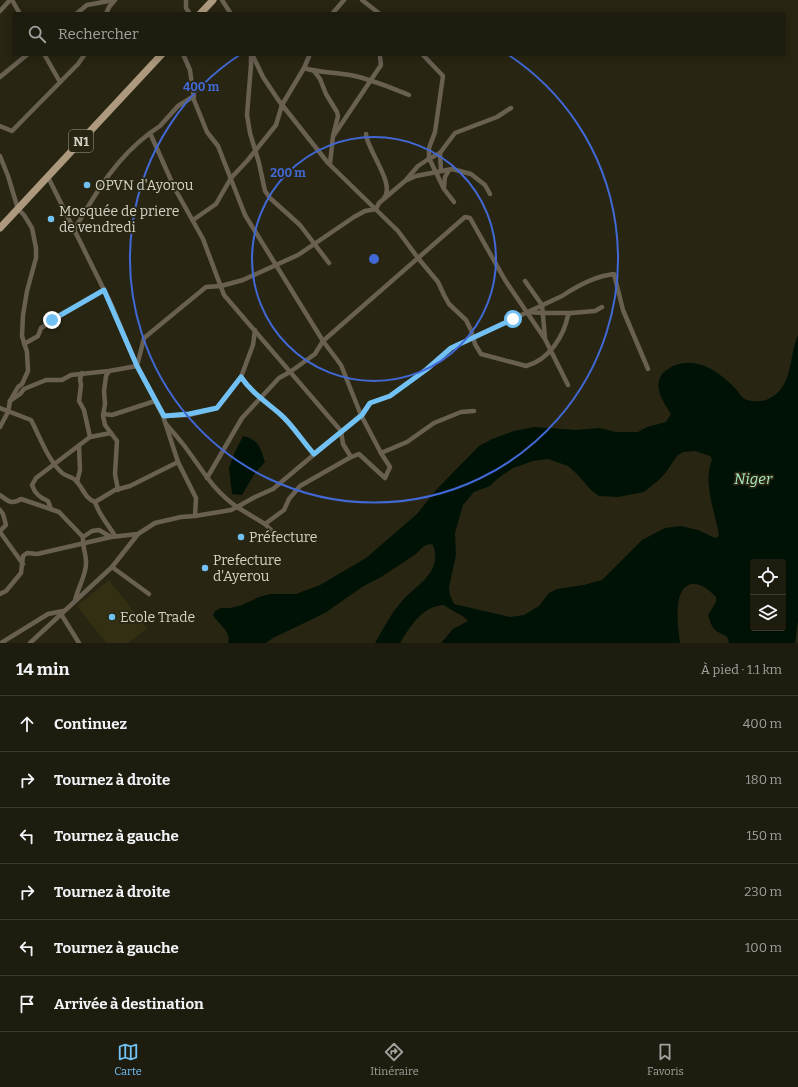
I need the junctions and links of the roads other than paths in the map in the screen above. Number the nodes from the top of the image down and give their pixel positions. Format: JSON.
{"nodes":[{"id":1,"x":11,"y":0,"type":"edge"},
{"id":2,"x":115,"y":0,"type":"edge"},
{"id":3,"x":186,"y":0,"type":"edge"},
{"id":4,"x":213,"y":0,"type":"edge"},
{"id":5,"x":222,"y":0,"type":"edge"},
{"id":6,"x":344,"y":0,"type":"edge"},
{"id":7,"x":362,"y":0,"type":"edge"},
{"id":8,"x":0,"y":11,"type":"edge"},
{"id":9,"x":19,"y":12,"type":"edge"},
{"id":10,"x":78,"y":12,"type":"edge"},
{"id":11,"x":107,"y":12,"type":"edge"},
{"id":12,"x":189,"y":12,"type":"edge"},
{"id":13,"x":202,"y":12,"type":"edge"},
{"id":14,"x":230,"y":12,"type":"edge"},
{"id":15,"x":334,"y":12,"type":"edge"},
{"id":16,"x":377,"y":12,"type":"edge"},
{"id":17,"x":26,"y":56,"type":"edge"},
{"id":18,"x":45,"y":56,"type":"edge"},
{"id":19,"x":83,"y":56,"type":"edge"},
{"id":20,"x":160,"y":56,"type":"edge"},
{"id":21,"x":184,"y":56,"type":"edge"},
{"id":22,"x":251,"y":56,"type":"edge"},
{"id":23,"x":252,"y":56,"type":"edge"},
{"id":24,"x":309,"y":56,"type":"edge"},
{"id":25,"x":424,"y":56,"type":"edge"},
{"id":26,"x":380,"y":57,"type":"dead end"},
{"id":27,"x":304,"y":68,"type":"junction"},
{"id":28,"x":314,"y":71,"type":"junction"},
{"id":29,"x":0,"y":77,"type":"edge"},
{"id":30,"x":371,"y":80,"type":"junction"},
{"id":31,"x":60,"y":82,"type":"junction"},
{"id":32,"x":409,"y":95,"type":"dead end"},
{"id":33,"x":194,"y":96,"type":"junction"},
{"id":34,"x":282,"y":105,"type":"junction"},
{"id":35,"x":510,"y":108,"type":"dead end"},
{"id":36,"x":0,"y":126,"type":"edge"},
{"id":37,"x":150,"y":132,"type":"junction"},
{"id":38,"x":366,"y":134,"type":"dead end"},
{"id":39,"x":333,"y":136,"type":"junction"},
{"id":40,"x":255,"y":150,"type":"junction"},
{"id":41,"x":440,"y":153,"type":"junction"},
{"id":42,"x":0,"y":156,"type":"edge"},
{"id":43,"x":429,"y":158,"type":"junction"},
{"id":44,"x":330,"y":164,"type":"junction"},
{"id":45,"x":448,"y":170,"type":"junction"},
{"id":46,"x":439,"y":171,"type":"junction"},
{"id":47,"x":48,"y":176,"type":"junction"},
{"id":48,"x":231,"y":178,"type":"junction"},
{"id":49,"x":405,"y":181,"type":"junction"},
{"id":50,"x":444,"y":189,"type":"junction"},
{"id":51,"x":490,"y":194,"type":"dead end"},
{"id":52,"x":454,"y":202,"type":"dead end"},
{"id":53,"x":379,"y":203,"type":"junction"},
{"id":54,"x":18,"y":209,"type":"junction"},
{"id":55,"x":376,"y":209,"type":"junction"},
{"id":56,"x":193,"y":220,"type":"junction"},
{"id":57,"x":0,"y":228,"type":"edge"},
{"id":58,"x":74,"y":230,"type":"junction"},
{"id":59,"x":315,"y":244,"type":"junction"},
{"id":60,"x":418,"y":258,"type":"junction"},
{"id":61,"x":329,"y":263,"type":"dead end"},
{"id":62,"x":276,"y":264,"type":"junction"},
{"id":63,"x":525,"y":281,"type":"dead end"},
{"id":64,"x":221,"y":286,"type":"junction"},
{"id":65,"x":104,"y":290,"type":"junction"},
{"id":66,"x":542,"y":305,"type":"junction"},
{"id":67,"x":602,"y":307,"type":"dead end"},
{"id":68,"x":527,"y":312,"type":"junction"},
{"id":69,"x":542,"y":313,"type":"junction"},
{"id":70,"x":571,"y":313,"type":"junction"},
{"id":71,"x":255,"y":330,"type":"junction"},
{"id":72,"x":473,"y":338,"type":"junction"},
{"id":73,"x":545,"y":339,"type":"junction"},
{"id":74,"x":322,"y":341,"type":"junction"},
{"id":75,"x":24,"y":344,"type":"junction"},
{"id":76,"x":550,"y":351,"type":"junction"},
{"id":77,"x":137,"y":366,"type":"junction"},
{"id":78,"x":648,"y":369,"type":"dead end"},
{"id":79,"x":109,"y":371,"type":"junction"},
{"id":80,"x":290,"y":372,"type":"junction"},
{"id":81,"x":82,"y":373,"type":"junction"},
{"id":82,"x":241,"y":377,"type":"junction"},
{"id":83,"x":568,"y":385,"type":"dead end"},
{"id":84,"x":260,"y":399,"type":"junction"},
{"id":85,"x":155,"y":400,"type":"junction"},
{"id":86,"x":10,"y":401,"type":"junction"},
{"id":87,"x":0,"y":408,"type":"edge"},
{"id":88,"x":474,"y":411,"type":"dead end"},
{"id":89,"x":8,"y":412,"type":"junction"},
{"id":90,"x":103,"y":414,"type":"junction"},
{"id":91,"x":362,"y":415,"type":"junction"},
{"id":92,"x":164,"y":416,"type":"junction"},
{"id":93,"x":166,"y":424,"type":"junction"},
{"id":94,"x":0,"y":427,"type":"edge"},
{"id":95,"x":341,"y":431,"type":"junction"},
{"id":96,"x":111,"y":433,"type":"junction"},
{"id":97,"x":90,"y":437,"type":"junction"},
{"id":98,"x":79,"y":446,"type":"junction"},
{"id":99,"x":381,"y":453,"type":"junction"},
{"id":100,"x":314,"y":454,"type":"junction"},
{"id":101,"x":351,"y":457,"type":"junction"},
{"id":102,"x":178,"y":462,"type":"junction"},
{"id":103,"x":55,"y":464,"type":"junction"},
{"id":104,"x":207,"y":478,"type":"junction"},
{"id":105,"x":77,"y":482,"type":"junction"},
{"id":106,"x":118,"y":490,"type":"junction"},
{"id":107,"x":0,"y":494,"type":"edge"},
{"id":108,"x":95,"y":502,"type":"junction"},
{"id":109,"x":237,"y":507,"type":"junction"},
{"id":110,"x":51,"y":509,"type":"junction"},
{"id":111,"x":0,"y":510,"type":"edge"},
{"id":112,"x":195,"y":516,"type":"junction"},
{"id":113,"x":265,"y":524,"type":"junction"},
{"id":114,"x":0,"y":531,"type":"edge"},
{"id":115,"x":274,"y":533,"type":"dead end"},
{"id":116,"x":138,"y":534,"type":"junction"},
{"id":117,"x":83,"y":537,"type":"junction"},
{"id":118,"x":113,"y":537,"type":"junction"},
{"id":119,"x":82,"y":544,"type":"junction"},
{"id":120,"x":23,"y":564,"type":"junction"},
{"id":121,"x":112,"y":567,"type":"junction"},
{"id":122,"x":0,"y":594,"type":"edge"},
{"id":123,"x":149,"y":594,"type":"dead end"},
{"id":124,"x":75,"y":601,"type":"junction"},
{"id":125,"x":62,"y":613,"type":"junction"},
{"id":126,"x":5,"y":642,"type":"edge"},
{"id":127,"x":30,"y":643,"type":"edge"},
{"id":128,"x":79,"y":643,"type":"edge"}],
"edges":[{"from":1,"to":8,"type":"street"},
{"from":1,"to":9,"type":"street"},
{"from":2,"to":10,"type":"street"},
{"from":2,"to":11,"type":"street"},
{"from":3,"to":12,"type":"street"},
{"from":4,"to":13,"type":"main road"},
{"from":5,"to":14,"type":"street"},
{"from":6,"to":15,"type":"street"},
{"from":7,"to":16,"type":"street"},
{"from":17,"to":29,"type":"street"},
{"from":18,"to":31,"type":"street"},
{"from":19,"to":31,"type":"street"},
{"from":20,"to":47,"type":"main road","number":"N1"},
{"from":21,"to":33,"type":"street"},
{"from":22,"to":40,"type":"street"},
{"from":23,"to":34,"type":"street"},
{"from":24,"to":27,"type":"street"},
{"from":25,"to":43,"type":"street"},
{"from":26,"to":30,"type":"street"},
{"from":27,"to":28,"type":"street"},
{"from":27,"to":34,"type":"street"},
{"from":28,"to":30,"type":"street"},
{"from":28,"to":39,"type":"street"},
{"from":30,"to":32,"type":"street"},
{"from":30,"to":39,"type":"street"},
{"from":31,"to":36,"type":"street"},
{"from":33,"to":37,"type":"street"},
{"from":33,"to":48,"type":"street"},
{"from":34,"to":40,"type":"street"},
{"from":34,"to":44,"type":"street"},
{"from":35,"to":41,"type":"street"},
{"from":37,"to":56,"type":"street"},
{"from":37,"to":58,"type":"street"},
{"from":38,"to":53,"type":"street"},
{"from":39,"to":44,"type":"street"},
{"from":40,"to":48,"type":"street"},
{"from":40,"to":59,"type":"street"},
{"from":41,"to":43,"type":"street"},
{"from":41,"to":46,"type":"street"},
{"from":42,"to":54,"type":"street"},
{"from":43,"to":46,"type":"street"},
{"from":43,"to":49,"type":"street"},
{"from":44,"to":55,"type":"street"},
{"from":45,"to":46,"type":"street"},
{"from":45,"to":50,"type":"street"},
{"from":45,"to":51,"type":"street"},
{"from":46,"to":49,"type":"street"},
{"from":46,"to":50,"type":"street"},
{"from":47,"to":54,"type":"main road","number":"N1"},
{"from":47,"to":58,"type":"street"},
{"from":48,"to":56,"type":"street"},
{"from":48,"to":62,"type":"street"},
{"from":49,"to":53,"type":"street"},
{"from":50,"to":52,"type":"street"},
{"from":53,"to":55,"type":"street"},
{"from":54,"to":57,"type":"main road","number":"N1"},
{"from":54,"to":75,"type":"street"},
{"from":55,"to":59,"type":"street"},
{"from":55,"to":60,"type":"street"},
{"from":56,"to":64,"type":"street"},
{"from":58,"to":65,"type":"street"},
{"from":59,"to":61,"type":"street"},
{"from":59,"to":62,"type":"street"},
{"from":60,"to":68,"type":"street"},
{"from":60,"to":72,"type":"street"},
{"from":60,"to":74,"type":"street"},
{"from":62,"to":64,"type":"street"},
{"from":62,"to":74,"type":"street"},
{"from":63,"to":66,"type":"street"},
{"from":64,"to":71,"type":"street"},
{"from":64,"to":77,"type":"street"},
{"from":65,"to":75,"type":"street"},
{"from":65,"to":77,"type":"street"},
{"from":66,"to":68,"type":"street"},
{"from":66,"to":69,"type":"street"},
{"from":66,"to":78,"type":"street"},
{"from":67,"to":70,"type":"street"},
{"from":68,"to":69,"type":"street"},
{"from":68,"to":72,"type":"street"},
{"from":68,"to":73,"type":"street"},
{"from":69,"to":70,"type":"street"},
{"from":69,"to":73,"type":"street"},
{"from":70,"to":76,"type":"street"},
{"from":71,"to":80,"type":"street"},
{"from":71,"to":82,"type":"street"},
{"from":72,"to":76,"type":"street"},
{"from":72,"to":91,"type":"street"},
{"from":73,"to":76,"type":"street"},
{"from":74,"to":80,"type":"street"},
{"from":74,"to":91,"type":"street"},
{"from":75,"to":86,"type":"street"},
{"from":76,"to":83,"type":"street"},
{"from":77,"to":79,"type":"street"},
{"from":77,"to":85,"type":"street"},
{"from":79,"to":81,"type":"street"},
{"from":79,"to":90,"type":"street"},
{"from":80,"to":84,"type":"street"},
{"from":80,"to":95,"type":"street"},
{"from":81,"to":86,"type":"street"},
{"from":81,"to":97,"type":"street"},
{"from":82,"to":84,"type":"street"},
{"from":82,"to":92,"type":"street"},
{"from":84,"to":100,"type":"street"},
{"from":84,"to":104,"type":"street"},
{"from":85,"to":90,"type":"street"},
{"from":85,"to":92,"type":"street"},
{"from":86,"to":89,"type":"street"},
{"from":87,"to":89,"type":"street"},
{"from":88,"to":99,"type":"street"},
{"from":89,"to":94,"type":"street"},
{"from":89,"to":103,"type":"street"},
{"from":90,"to":96,"type":"street"},
{"from":91,"to":95,"type":"street"},
{"from":91,"to":99,"type":"street"},
{"from":92,"to":93,"type":"street"},
{"from":93,"to":102,"type":"street"},
{"from":93,"to":104,"type":"street"},
{"from":95,"to":100,"type":"street"},
{"from":95,"to":101,"type":"street"},
{"from":96,"to":97,"type":"street"},
{"from":96,"to":106,"type":"street"},
{"from":97,"to":98,"type":"street"},
{"from":98,"to":103,"type":"street"},
{"from":98,"to":105,"type":"street"},
{"from":99,"to":101,"type":"street"},
{"from":100,"to":109,"type":"street"},
{"from":101,"to":113,"type":"street"},
{"from":102,"to":106,"type":"street"},
{"from":102,"to":112,"type":"street"},
{"from":103,"to":105,"type":"street"},
{"from":103,"to":110,"type":"street"},
{"from":104,"to":109,"type":"street"},
{"from":105,"to":108,"type":"street"},
{"from":106,"to":108,"type":"street"},
{"from":107,"to":110,"type":"street"},
{"from":108,"to":118,"type":"street"},
{"from":109,"to":112,"type":"street"},
{"from":109,"to":113,"type":"street"},
{"from":110,"to":117,"type":"street"},
{"from":111,"to":114,"type":"street"},
{"from":112,"to":116,"type":"street"},
{"from":113,"to":115,"type":"street"},
{"from":114,"to":120,"type":"street"},
{"from":116,"to":118,"type":"street"},
{"from":116,"to":121,"type":"street"},
{"from":117,"to":118,"type":"street"},
{"from":117,"to":119,"type":"street"},
{"from":118,"to":119,"type":"street"},
{"from":119,"to":120,"type":"street"},
{"from":119,"to":124,"type":"street"},
{"from":120,"to":122,"type":"street"},
{"from":121,"to":123,"type":"street"},
{"from":121,"to":124,"type":"street"},
{"from":124,"to":125,"type":"street"},
{"from":125,"to":126,"type":"street"},
{"from":125,"to":127,"type":"street"},
{"from":125,"to":128,"type":"street"}]}
